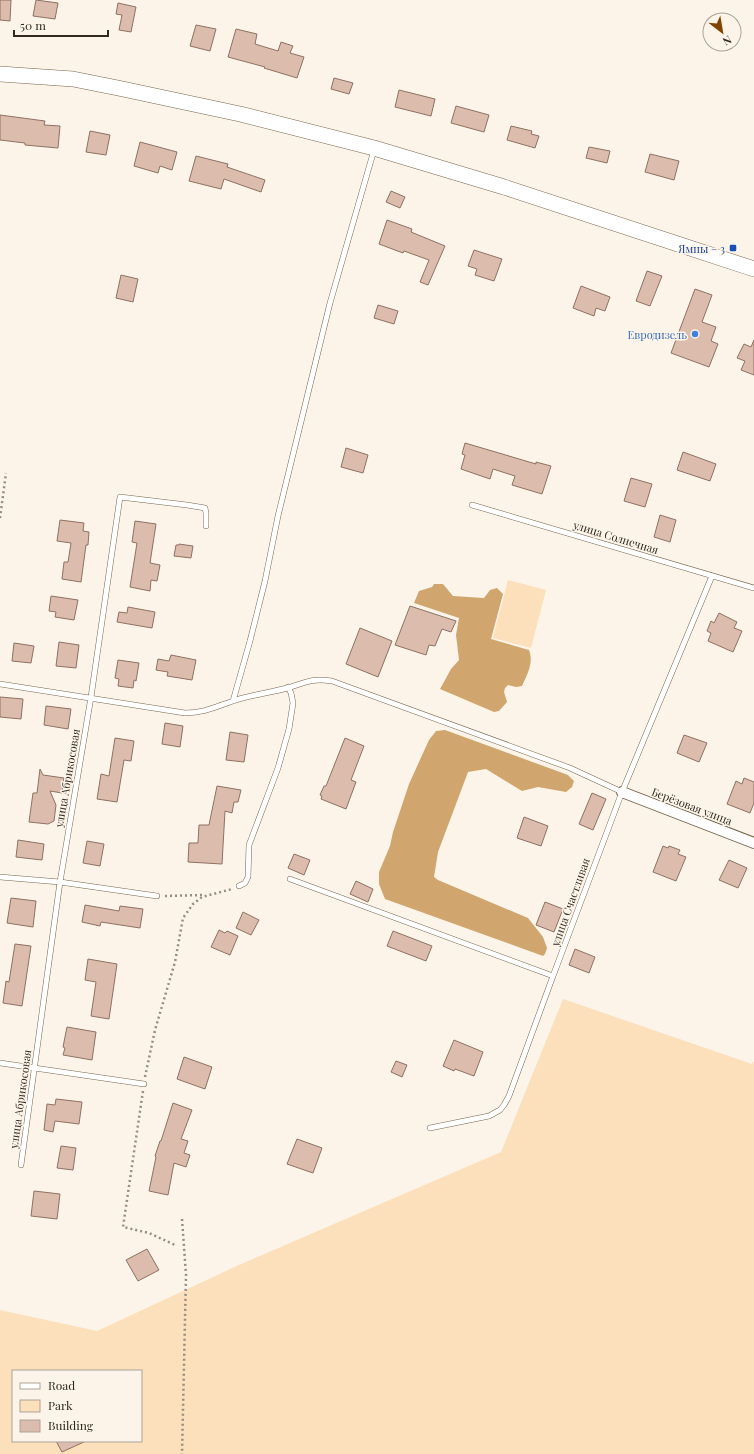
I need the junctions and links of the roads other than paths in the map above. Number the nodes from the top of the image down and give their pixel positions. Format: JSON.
{"nodes":[{"id":1,"x":0,"y":74,"type":"edge"},
{"id":2,"x":374,"y":148,"type":"junction"},
{"id":3,"x":754,"y":269,"type":"edge"},
{"id":4,"x":472,"y":505,"type":"dead end"},
{"id":5,"x":206,"y":526,"type":"dead end"},
{"id":6,"x":712,"y":576,"type":"junction"},
{"id":7,"x":754,"y":588,"type":"edge"},
{"id":8,"x":0,"y":684,"type":"edge"},
{"id":9,"x":288,"y":687,"type":"junction"},
{"id":10,"x":91,"y":697,"type":"junction"},
{"id":11,"x":233,"y":701,"type":"junction"},
{"id":12,"x":622,"y":792,"type":"junction"},
{"id":13,"x":754,"y":843,"type":"edge"},
{"id":14,"x":0,"y":877,"type":"edge"},
{"id":15,"x":290,"y":880,"type":"dead end"},
{"id":16,"x":60,"y":882,"type":"junction"},
{"id":17,"x":239,"y":886,"type":"road end"},
{"id":18,"x":157,"y":896,"type":"road end"},
{"id":19,"x":553,"y":976,"type":"junction"},
{"id":20,"x":0,"y":1063,"type":"edge"},
{"id":21,"x":34,"y":1068,"type":"junction"},
{"id":22,"x":144,"y":1084,"type":"road end"},
{"id":23,"x":430,"y":1128,"type":"dead end"},
{"id":24,"x":21,"y":1165,"type":"dead end"}],
"edges":[{"from":1,"to":2,"type":"main road"},
{"from":2,"to":3,"type":"main road"},
{"from":2,"to":11,"type":"lane"},
{"from":4,"to":6,"type":"lane","name":"улица Солнечная"},
{"from":5,"to":10,"type":"lane","name":"улица Абрикосовая"},
{"from":6,"to":7,"type":"lane","name":"улица Солнечная"},
{"from":6,"to":12,"type":"lane","name":"улица Счастливая"},
{"from":8,"to":10,"type":"lane"},
{"from":9,"to":11,"type":"lane"},
{"from":9,"to":12,"type":"lane"},
{"from":9,"to":17,"type":"lane"},
{"from":10,"to":11,"type":"lane"},
{"from":10,"to":16,"type":"lane","name":"улица Абрикосовая"},
{"from":12,"to":13,"type":"street","name":"Берёзовая улица"},
{"from":12,"to":19,"type":"lane","name":"улица Счастливая"},
{"from":14,"to":16,"type":"lane"},
{"from":15,"to":19,"type":"lane"},
{"from":16,"to":18,"type":"lane"},
{"from":16,"to":21,"type":"lane","name":"улица Абрикосовая"},
{"from":19,"to":23,"type":"lane","name":"улица Счастливая"},
{"from":20,"to":21,"type":"lane"},
{"from":21,"to":22,"type":"lane"},
{"from":21,"to":24,"type":"lane","name":"улица Абрикосовая"}]}
